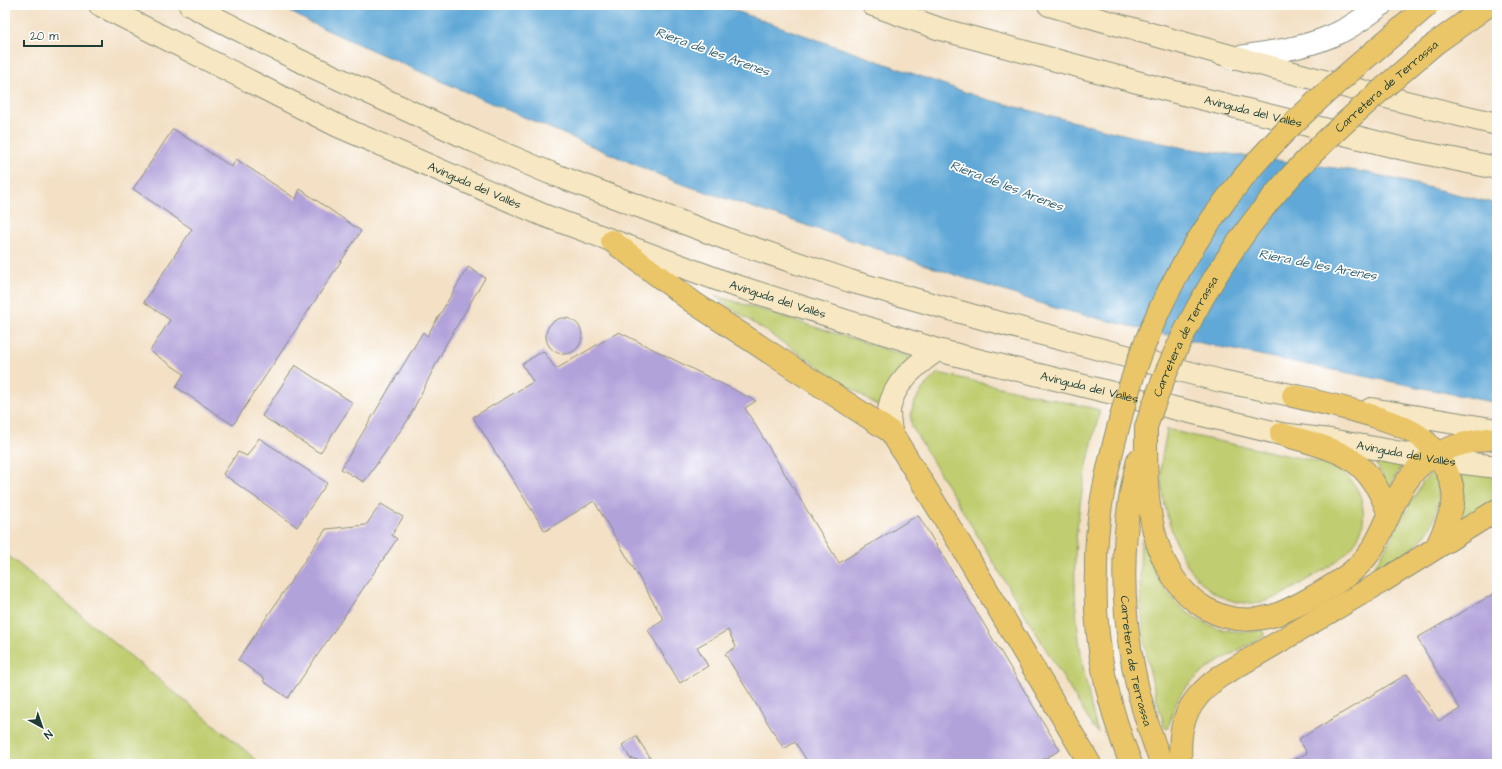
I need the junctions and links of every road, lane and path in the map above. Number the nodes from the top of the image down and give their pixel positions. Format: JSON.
{"nodes":[{"id":1,"x":100,"y":5,"type":"edge"},
{"id":2,"x":190,"y":5,"type":"edge"},
{"id":3,"x":873,"y":5,"type":"edge"},
{"id":4,"x":1049,"y":5,"type":"edge"},
{"id":5,"x":1381,"y":5,"type":"edge"},
{"id":6,"x":1428,"y":5,"type":"edge"},
{"id":7,"x":1472,"y":5,"type":"edge"},
{"id":8,"x":1489,"y":5,"type":"edge"},
{"id":9,"x":1436,"y":43,"type":"junction"},
{"id":10,"x":1231,"y":58,"type":"junction"},
{"id":11,"x":1497,"y":124,"type":"edge"},
{"id":12,"x":1497,"y":168,"type":"edge"},
{"id":13,"x":612,"y":241,"type":"junction"},
{"id":14,"x":937,"y":350,"type":"junction"},
{"id":15,"x":1293,"y":396,"type":"junction"},
{"id":16,"x":1146,"y":427,"type":"junction"},
{"id":17,"x":1497,"y":430,"type":"edge"},
{"id":18,"x":891,"y":432,"type":"junction"},
{"id":19,"x":1281,"y":434,"type":"junction"},
{"id":20,"x":1497,"y":438,"type":"edge"},
{"id":21,"x":1435,"y":457,"type":"junction"},
{"id":22,"x":1497,"y":467,"type":"edge"},
{"id":23,"x":1497,"y":510,"type":"edge"},
{"id":24,"x":1389,"y":515,"type":"junction"},
{"id":25,"x":1437,"y":546,"type":"junction"},
{"id":26,"x":1084,"y":762,"type":"edge"},
{"id":27,"x":1131,"y":764,"type":"edge"},
{"id":28,"x":1162,"y":764,"type":"edge"},
{"id":29,"x":1181,"y":764,"type":"edge"}],
"edges":[{"from":1,"to":13,"type":"main road","name":"Avinguda del Vallès"},
{"from":2,"to":15,"type":"main road"},
{"from":3,"to":12,"type":"main road","name":"Avinguda del Vallès"},
{"from":4,"to":10,"type":"main road"},
{"from":5,"to":10,"type":"street"},
{"from":6,"to":27,"type":"main road","bridge":true},
{"from":7,"to":9,"type":"main road","name":"Carretera de Terrassa"},
{"from":8,"to":9,"type":"main road"},
{"from":9,"to":16,"type":"main road","name":"Carretera de Terrassa","bridge":true},
{"from":10,"to":11,"type":"main road"},
{"from":13,"to":14,"type":"main road","name":"Avinguda del Vallès"},
{"from":13,"to":18,"type":"main road"},
{"from":14,"to":18,"type":"main road"},
{"from":14,"to":19,"type":"main road","name":"Avinguda del Vallès"},
{"from":15,"to":17,"type":"main road"},
{"from":15,"to":21,"type":"main road"},
{"from":16,"to":24,"type":"main road"},
{"from":16,"to":28,"type":"main road","name":"Carretera de Terrassa"},
{"from":18,"to":26,"type":"main road"},
{"from":19,"to":21,"type":"main road","name":"Avinguda del Vallès"},
{"from":19,"to":24,"type":"main road"},
{"from":20,"to":21,"type":"main road"},
{"from":21,"to":22,"type":"main road","name":"Avinguda del Vallès"},
{"from":21,"to":24,"type":"main road"},
{"from":21,"to":25,"type":"main road"},
{"from":23,"to":25,"type":"main road"},
{"from":25,"to":29,"type":"main road"}]}
